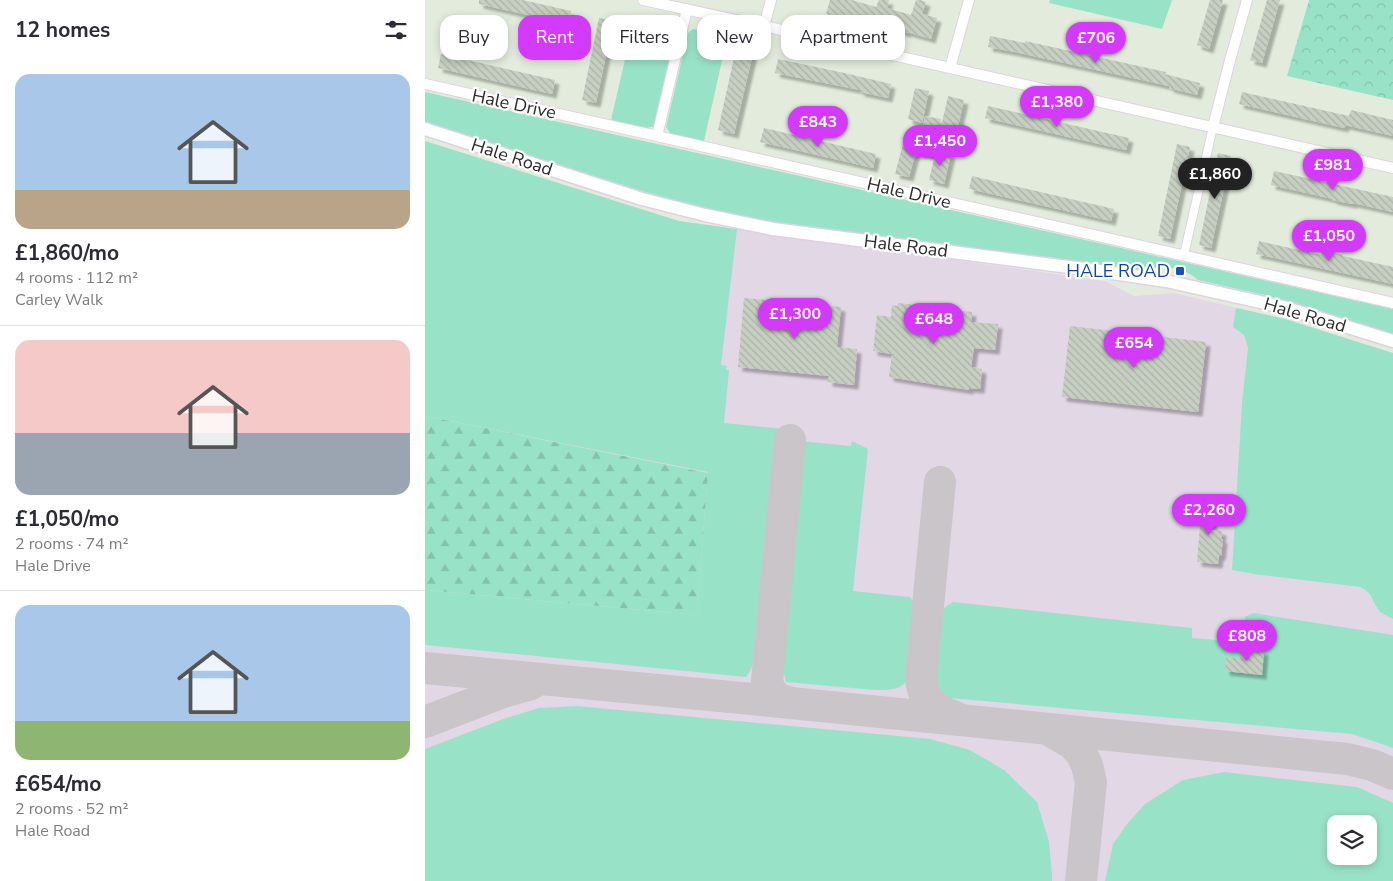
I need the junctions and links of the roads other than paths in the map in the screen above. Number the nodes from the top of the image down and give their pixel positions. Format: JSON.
{"nodes":[{"id":1,"x":643,"y":0,"type":"edge"},
{"id":2,"x":771,"y":0,"type":"edge"},
{"id":3,"x":969,"y":0,"type":"edge"},
{"id":4,"x":1247,"y":0,"type":"edge"},
{"id":5,"x":687,"y":9,"type":"junction"},
{"id":6,"x":714,"y":15,"type":"edge"},
{"id":7,"x":767,"y":15,"type":"edge"},
{"id":8,"x":771,"y":28,"type":"edge"},
{"id":9,"x":950,"y":68,"type":"junction"},
{"id":10,"x":425,"y":84,"type":"edge"},
{"id":11,"x":1213,"y":127,"type":"junction"},
{"id":12,"x":425,"y":128,"type":"edge"},
{"id":13,"x":657,"y":136,"type":"junction"},
{"id":14,"x":1393,"y":168,"type":"edge"},
{"id":15,"x":1184,"y":255,"type":"junction"},
{"id":16,"x":1393,"y":303,"type":"edge"},
{"id":17,"x":1393,"y":341,"type":"edge"}],
"edges":[{"from":1,"to":5,"type":"street"},
{"from":2,"to":7,"type":"street"},
{"from":3,"to":9,"type":"street"},
{"from":4,"to":11,"type":"street"},
{"from":5,"to":6,"type":"street"},
{"from":5,"to":13,"type":"street"},
{"from":8,"to":9,"type":"street"},
{"from":9,"to":11,"type":"street"},
{"from":10,"to":13,"type":"street","name":"Hale Drive"},
{"from":11,"to":14,"type":"street"},
{"from":11,"to":15,"type":"street"},
{"from":12,"to":17,"type":"street","name":"Hale Road"},
{"from":13,"to":15,"type":"street","name":"Hale Drive"},
{"from":15,"to":16,"type":"street","name":"Hale Drive"}]}
